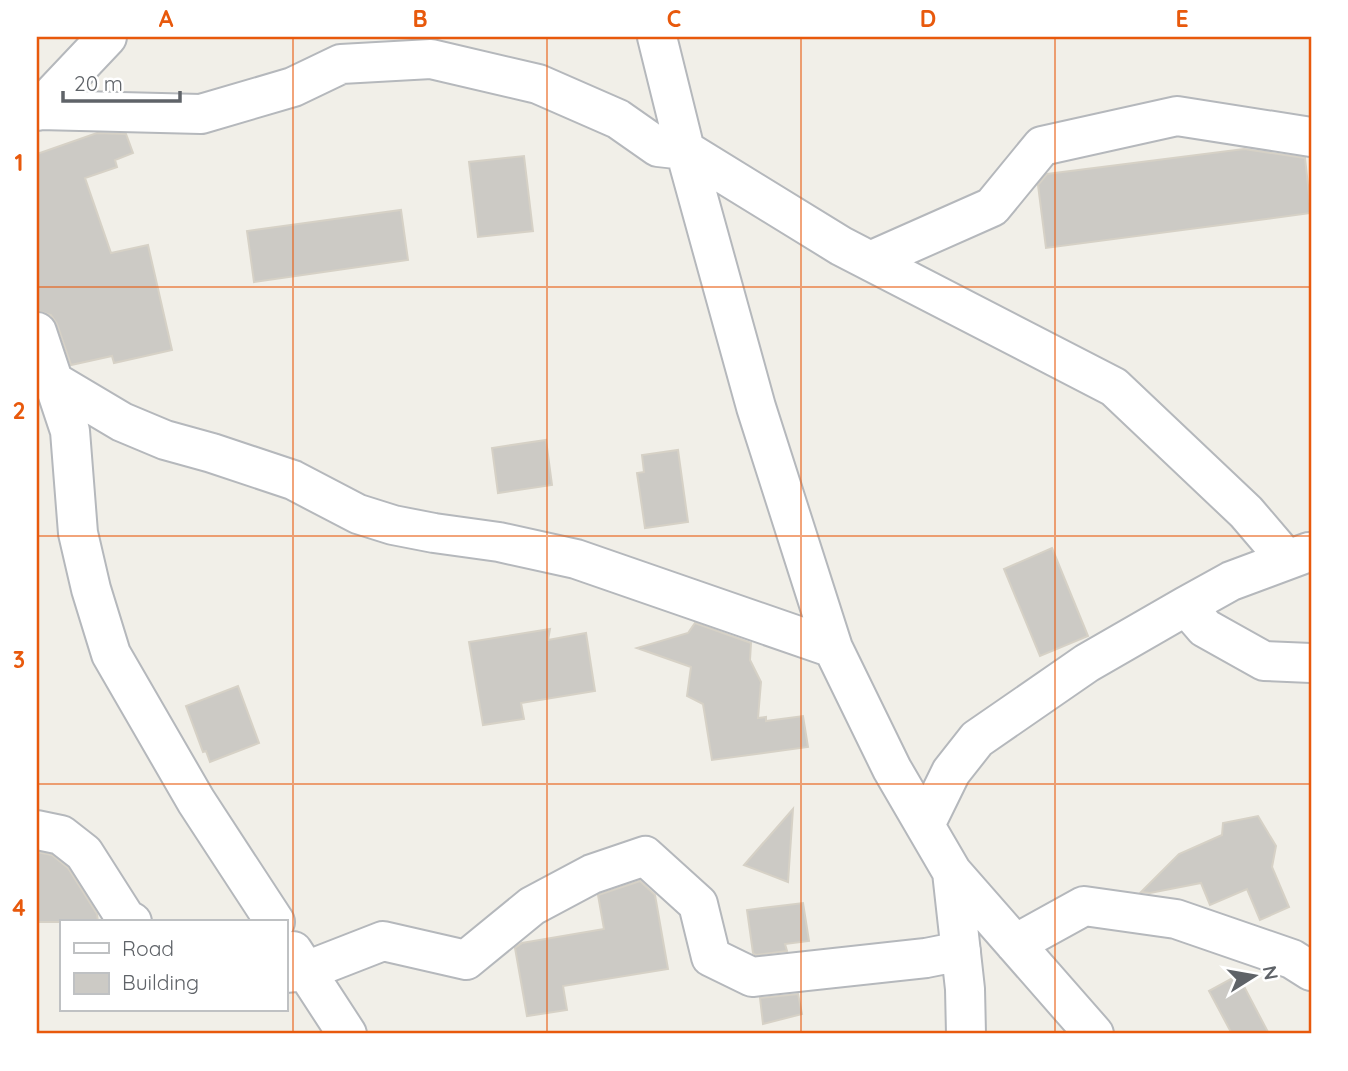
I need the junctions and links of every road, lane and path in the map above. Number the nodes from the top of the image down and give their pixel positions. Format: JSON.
{"nodes":[{"id":1,"x":107,"y":37,"type":"edge"},
{"id":2,"x":657,"y":37,"type":"edge"},
{"id":3,"x":38,"y":110,"type":"edge"},
{"id":4,"x":1311,"y":137,"type":"edge"},
{"id":5,"x":685,"y":150,"type":"junction"},
{"id":6,"x":870,"y":261,"type":"junction"},
{"id":7,"x":37,"y":332,"type":"edge"},
{"id":8,"x":53,"y":380,"type":"junction"},
{"id":9,"x":1299,"y":556,"type":"edge"},
{"id":10,"x":1186,"y":606,"type":"junction"},
{"id":11,"x":833,"y":648,"type":"junction"},
{"id":12,"x":1311,"y":663,"type":"edge"},
{"id":13,"x":925,"y":825,"type":"junction"},
{"id":14,"x":37,"y":831,"type":"edge"},
{"id":15,"x":952,"y":872,"type":"junction"},
{"id":16,"x":128,"y":920,"type":"edge"},
{"id":17,"x":274,"y":920,"type":"edge"},
{"id":18,"x":1015,"y":944,"type":"junction"},
{"id":19,"x":287,"y":945,"type":"edge"},
{"id":20,"x":961,"y":951,"type":"junction"},
{"id":21,"x":1311,"y":971,"type":"edge"},
{"id":22,"x":296,"y":972,"type":"edge"},
{"id":23,"x":347,"y":1034,"type":"edge"},
{"id":24,"x":966,"y":1034,"type":"edge"},
{"id":25,"x":1094,"y":1034,"type":"edge"}],
"edges":[{"from":1,"to":3,"type":"street"},
{"from":2,"to":5,"type":"street"},
{"from":3,"to":5,"type":"street"},
{"from":4,"to":6,"type":"street"},
{"from":5,"to":6,"type":"street"},
{"from":5,"to":11,"type":"street"},
{"from":6,"to":9,"type":"street"},
{"from":7,"to":8,"type":"street"},
{"from":8,"to":11,"type":"street"},
{"from":8,"to":17,"type":"street"},
{"from":9,"to":10,"type":"street"},
{"from":10,"to":12,"type":"street"},
{"from":10,"to":13,"type":"street"},
{"from":11,"to":13,"type":"street"},
{"from":13,"to":15,"type":"street"},
{"from":14,"to":16,"type":"street"},
{"from":15,"to":18,"type":"street"},
{"from":15,"to":20,"type":"street"},
{"from":18,"to":21,"type":"street"},
{"from":18,"to":25,"type":"street"},
{"from":19,"to":22,"type":"street"},
{"from":20,"to":22,"type":"street"},
{"from":20,"to":24,"type":"street"},
{"from":22,"to":23,"type":"street"}]}
